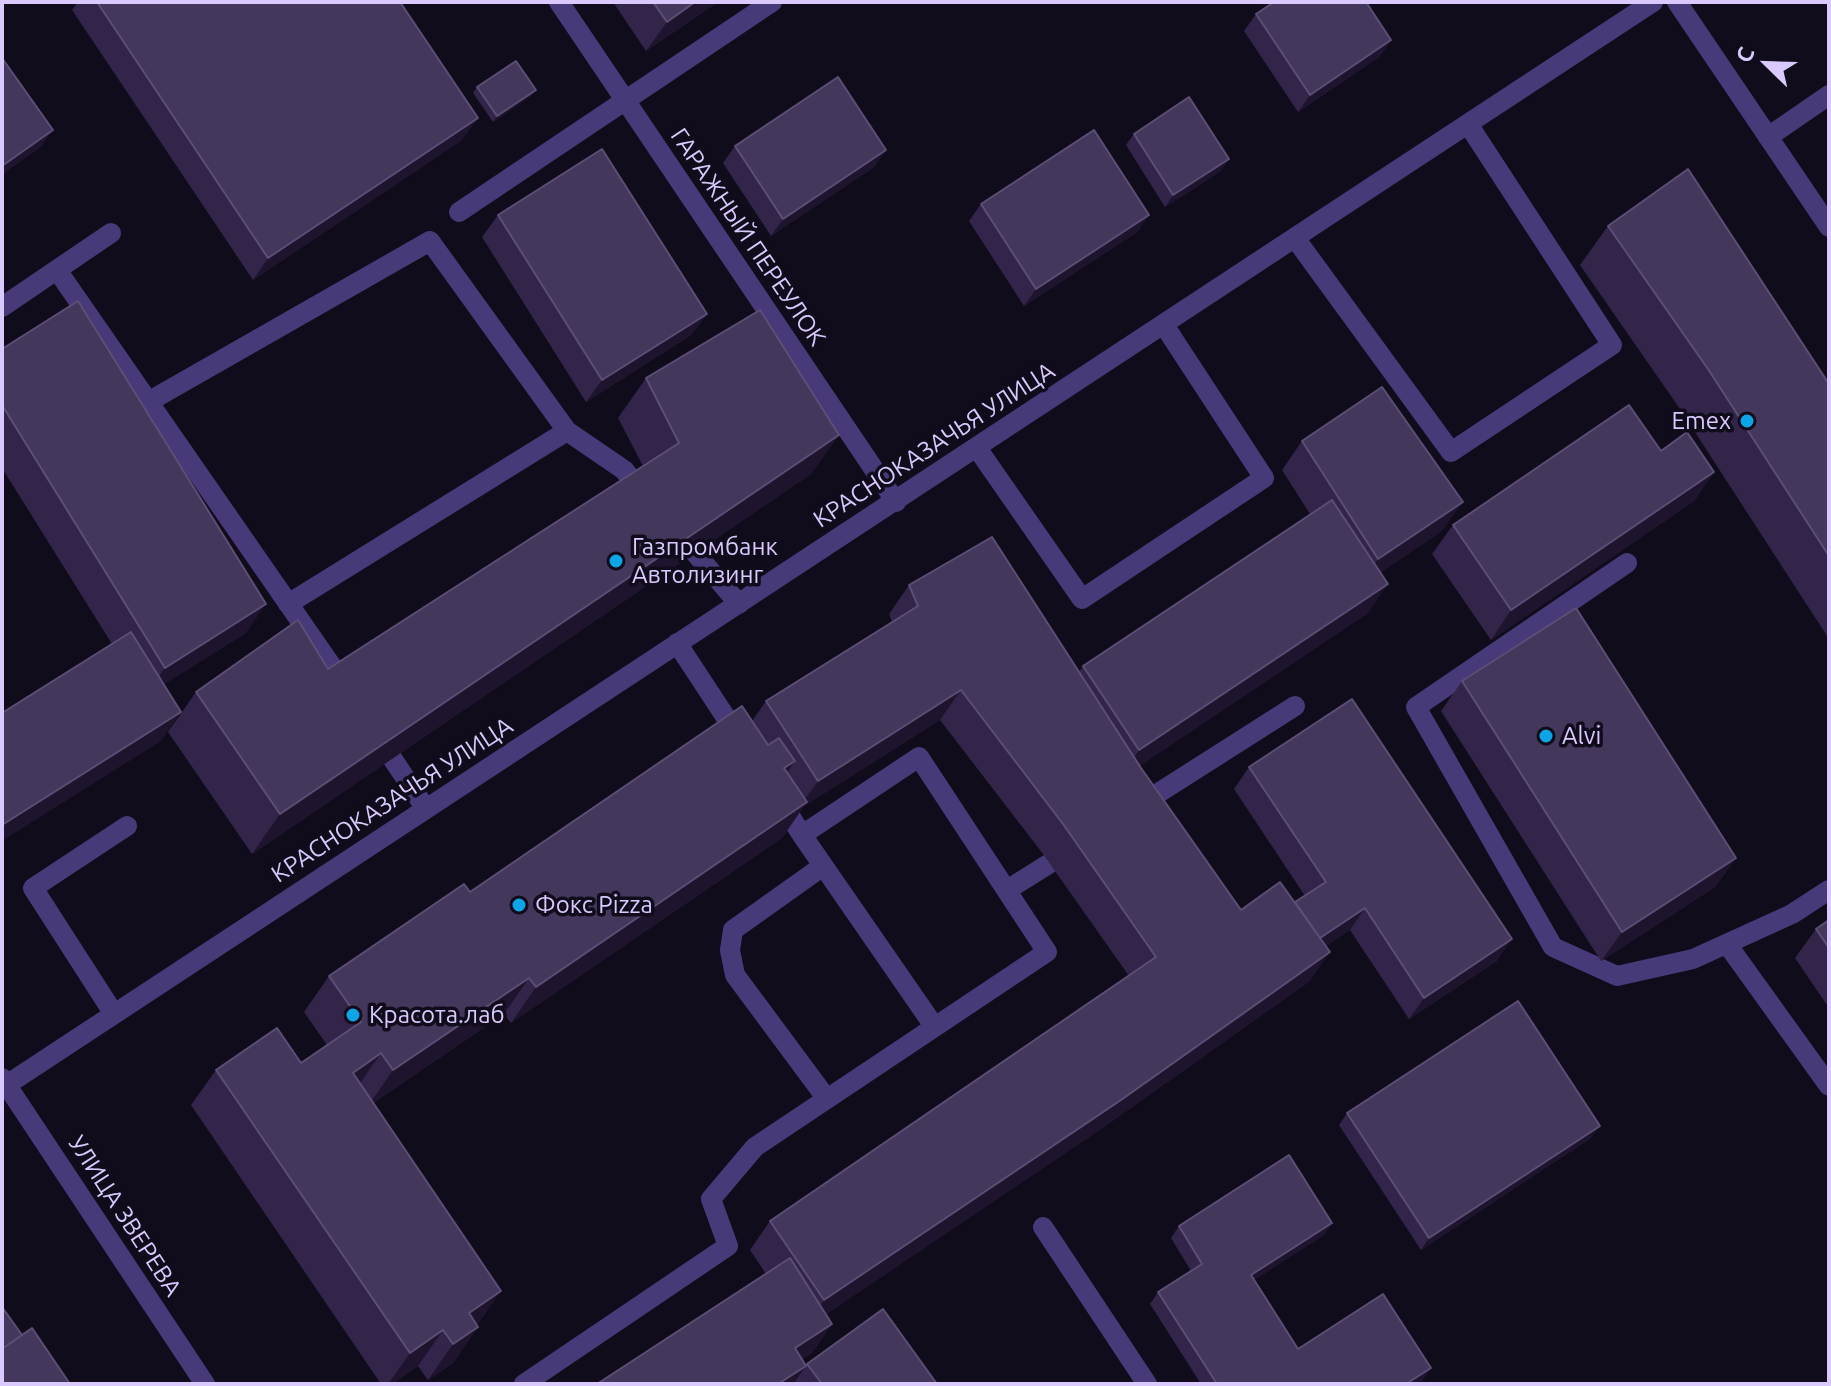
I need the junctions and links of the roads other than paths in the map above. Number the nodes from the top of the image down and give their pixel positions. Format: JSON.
{"nodes":[{"id":1,"x":559,"y":2,"type":"edge"},
{"id":2,"x":772,"y":2,"type":"edge"},
{"id":3,"x":1653,"y":2,"type":"edge"},
{"id":4,"x":1677,"y":2,"type":"edge"},
{"id":5,"x":1829,"y":95,"type":"edge"},
{"id":6,"x":624,"y":99,"type":"junction"},
{"id":7,"x":1468,"y":124,"type":"junction"},
{"id":8,"x":1768,"y":137,"type":"junction"},
{"id":9,"x":459,"y":212,"type":"dead end"},
{"id":10,"x":1829,"y":227,"type":"edge"},
{"id":11,"x":111,"y":233,"type":"dead end"},
{"id":12,"x":1295,"y":238,"type":"junction"},
{"id":13,"x":57,"y":270,"type":"junction"},
{"id":14,"x":2,"y":307,"type":"edge"},
{"id":15,"x":1164,"y":325,"type":"junction"},
{"id":16,"x":148,"y":402,"type":"junction"},
{"id":17,"x":567,"y":431,"type":"junction"},
{"id":18,"x":977,"y":448,"type":"junction"},
{"id":19,"x":896,"y":502,"type":"junction"},
{"id":20,"x":1627,"y":563,"type":"edge"},
{"id":21,"x":288,"y":604,"type":"junction"},
{"id":22,"x":739,"y":604,"type":"junction"},
{"id":23,"x":677,"y":643,"type":"junction"},
{"id":24,"x":342,"y":681,"type":"edge"},
{"id":25,"x":1295,"y":706,"type":"dead end"},
{"id":26,"x":392,"y":758,"type":"edge"},
{"id":27,"x":752,"y":759,"type":"edge"},
{"id":28,"x":769,"y":784,"type":"edge"},
{"id":29,"x":426,"y":809,"type":"junction"},
{"id":30,"x":1125,"y":815,"type":"edge"},
{"id":31,"x":127,"y":826,"type":"dead end"},
{"id":32,"x":802,"y":835,"type":"junction"},
{"id":33,"x":1085,"y":840,"type":"edge"},
{"id":34,"x":823,"y":866,"type":"junction"},
{"id":35,"x":1007,"y":890,"type":"junction"},
{"id":36,"x":1829,"y":890,"type":"edge"},
{"id":37,"x":1727,"y":944,"type":"junction"},
{"id":38,"x":114,"y":1014,"type":"junction"},
{"id":39,"x":934,"y":1026,"type":"junction"},
{"id":40,"x":4,"y":1083,"type":"edge"},
{"id":41,"x":1829,"y":1086,"type":"edge"},
{"id":42,"x":827,"y":1099,"type":"junction"},
{"id":43,"x":1043,"y":1227,"type":"dead end"},
{"id":44,"x":205,"y":1384,"type":"edge"},
{"id":45,"x":524,"y":1384,"type":"edge"},
{"id":46,"x":1147,"y":1384,"type":"edge"}],
"edges":[{"from":1,"to":6,"type":"street","name":"ГАРАЖНЫЙ ПЕРЕУЛОК"},
{"from":2,"to":6,"type":"street"},
{"from":3,"to":7,"type":"street","name":"КРАСНОКАЗАЧЬЯ УЛИЦА"},
{"from":4,"to":8,"type":"street"},
{"from":5,"to":8,"type":"street"},
{"from":6,"to":9,"type":"street"},
{"from":6,"to":19,"type":"street","name":"ГАРАЖНЫЙ ПЕРЕУЛОК"},
{"from":7,"to":12,"type":"street","name":"КРАСНОКАЗАЧЬЯ УЛИЦА"},
{"from":7,"to":12,"type":"street"},
{"from":8,"to":10,"type":"street"},
{"from":11,"to":13,"type":"street"},
{"from":12,"to":15,"type":"street","name":"КРАСНОКАЗАЧЬЯ УЛИЦА"},
{"from":13,"to":14,"type":"street"},
{"from":13,"to":16,"type":"street"},
{"from":15,"to":18,"type":"street","name":"КРАСНОКАЗАЧЬЯ УЛИЦА"},
{"from":15,"to":18,"type":"street"},
{"from":16,"to":17,"type":"street"},
{"from":16,"to":21,"type":"street"},
{"from":17,"to":21,"type":"street"},
{"from":17,"to":22,"type":"street"},
{"from":18,"to":19,"type":"street","name":"КРАСНОКАЗАЧЬЯ УЛИЦА"},
{"from":19,"to":22,"type":"street","name":"КРАСНОКАЗАЧЬЯ УЛИЦА"},
{"from":20,"to":37,"type":"street"},
{"from":21,"to":24,"type":"street"},
{"from":22,"to":23,"type":"street","name":"КРАСНОКАЗАЧЬЯ УЛИЦА"},
{"from":23,"to":27,"type":"street"},
{"from":23,"to":29,"type":"street","name":"КРАСНОКАЗАЧЬЯ УЛИЦА"},
{"from":25,"to":30,"type":"street"},
{"from":26,"to":29,"type":"street"},
{"from":28,"to":32,"type":"street"},
{"from":29,"to":38,"type":"street","name":"КРАСНОКАЗАЧЬЯ УЛИЦА"},
{"from":31,"to":38,"type":"street"},
{"from":32,"to":34,"type":"street"},
{"from":32,"to":35,"type":"street"},
{"from":33,"to":35,"type":"street"},
{"from":34,"to":39,"type":"street"},
{"from":34,"to":42,"type":"street"},
{"from":35,"to":39,"type":"street"},
{"from":36,"to":37,"type":"street"},
{"from":37,"to":41,"type":"street"},
{"from":38,"to":40,"type":"street","name":"КРАСНОКАЗАЧЬЯ УЛИЦА"},
{"from":39,"to":42,"type":"street"},
{"from":40,"to":44,"type":"street","name":"УЛИЦА ЗВЕРЕВА"},
{"from":42,"to":45,"type":"street"},
{"from":43,"to":46,"type":"street"}]}
